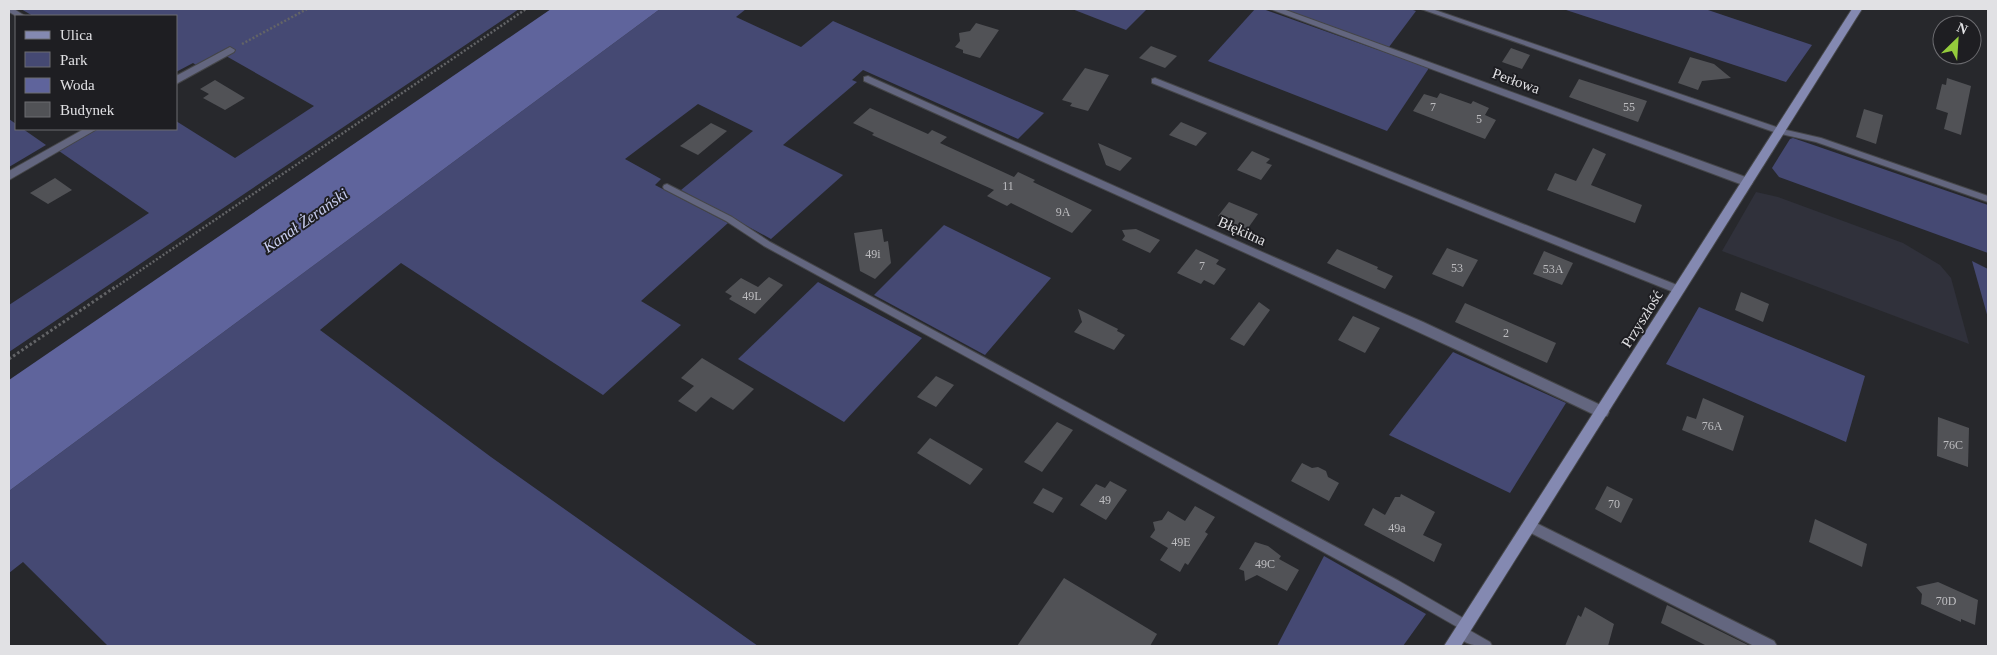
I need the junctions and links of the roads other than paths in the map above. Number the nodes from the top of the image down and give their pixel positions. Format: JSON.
{"nodes":[{"id":1,"x":1275,"y":9,"type":"edge"},
{"id":2,"x":1425,"y":9,"type":"edge"},
{"id":3,"x":1857,"y":9,"type":"edge"},
{"id":4,"x":230,"y":50,"type":"road end"},
{"id":5,"x":868,"y":79,"type":"dead end"},
{"id":6,"x":178,"y":80,"type":"edge"},
{"id":7,"x":1155,"y":81,"type":"dead end"},
{"id":8,"x":90,"y":130,"type":"edge"},
{"id":9,"x":1780,"y":131,"type":"junction"},
{"id":10,"x":9,"y":176,"type":"edge"},
{"id":11,"x":1748,"y":182,"type":"junction"},
{"id":12,"x":667,"y":187,"type":"dead end"},
{"id":13,"x":1988,"y":199,"type":"edge"},
{"id":14,"x":1679,"y":290,"type":"junction"},
{"id":15,"x":1602,"y":412,"type":"junction"},
{"id":16,"x":1530,"y":526,"type":"junction"},
{"id":17,"x":1464,"y":630,"type":"junction"},
{"id":18,"x":1452,"y":646,"type":"edge"},
{"id":19,"x":1486,"y":646,"type":"edge"},
{"id":20,"x":1769,"y":646,"type":"edge"}],
"edges":[{"from":1,"to":11,"type":"street","name":"Perłowa"},
{"from":2,"to":9,"type":"lane"},
{"from":3,"to":9,"type":"street","name":"Przyszłość"},
{"from":4,"to":6,"type":"street"},
{"from":5,"to":15,"type":"street","name":"Błękitna"},
{"from":7,"to":14,"type":"lane"},
{"from":8,"to":10,"type":"street"},
{"from":9,"to":11,"type":"street","name":"Przyszłość"},
{"from":9,"to":13,"type":"lane"},
{"from":11,"to":14,"type":"street","name":"Przyszłość"},
{"from":12,"to":17,"type":"lane"},
{"from":14,"to":15,"type":"street","name":"Przyszłość"},
{"from":15,"to":16,"type":"street","name":"Przyszłość"},
{"from":16,"to":17,"type":"street","name":"Przyszłość"},
{"from":16,"to":20,"type":"street"},
{"from":17,"to":18,"type":"street","name":"Przyszłość"},
{"from":17,"to":19,"type":"lane"}]}
